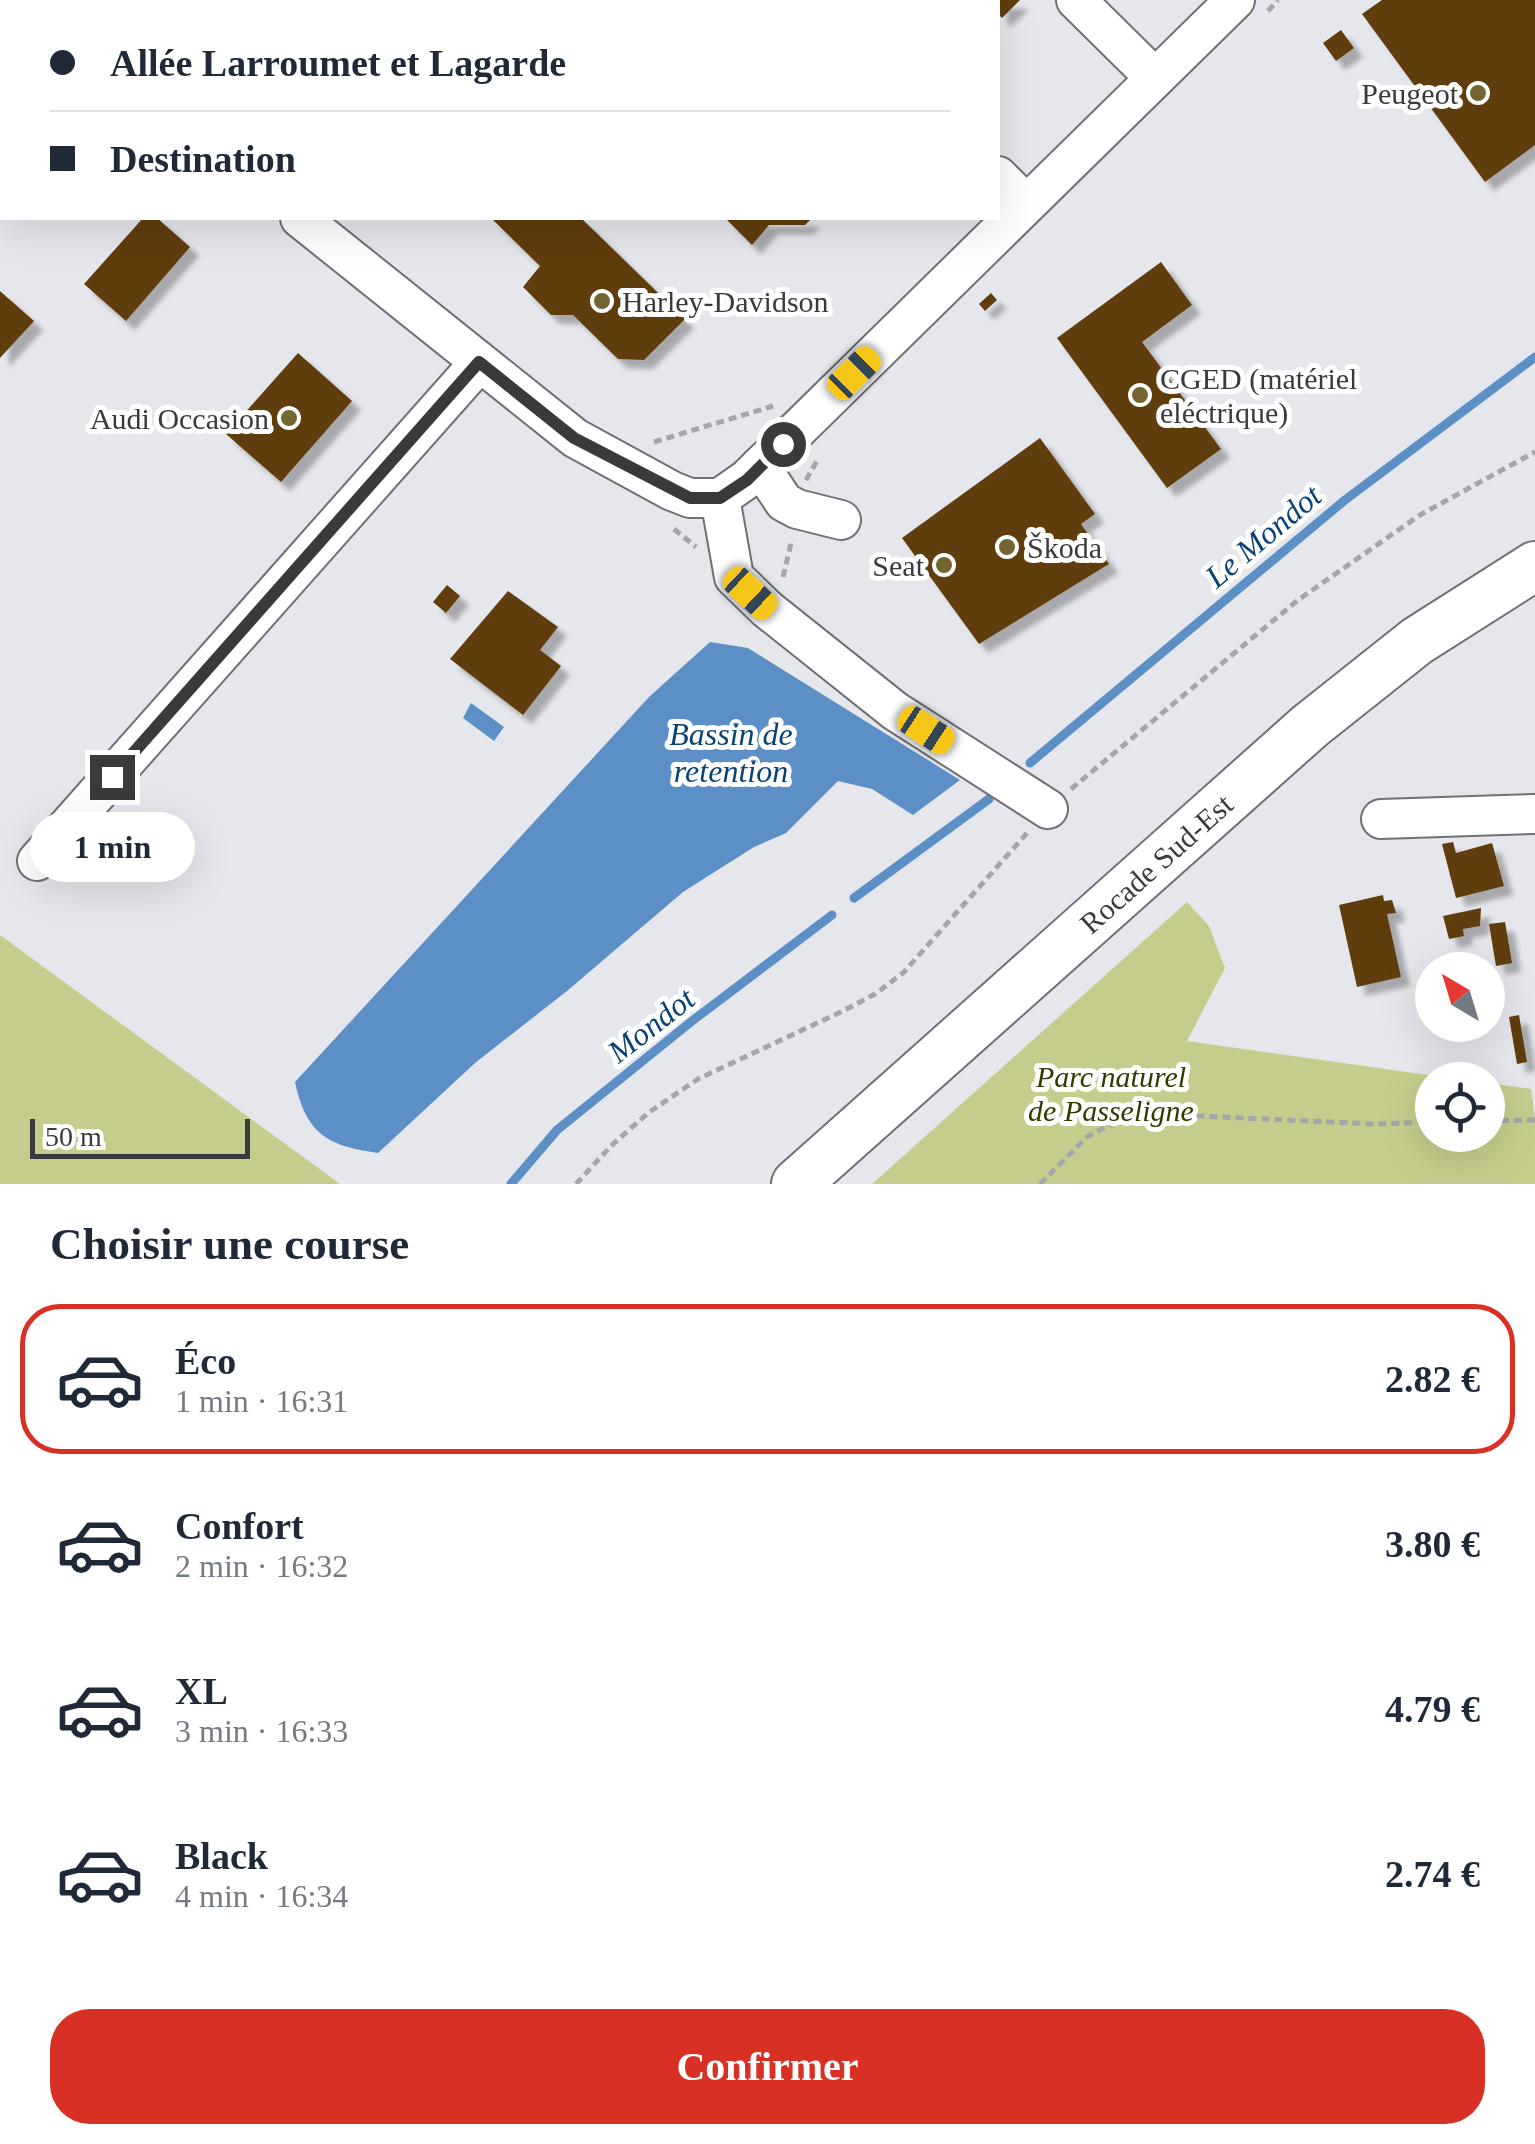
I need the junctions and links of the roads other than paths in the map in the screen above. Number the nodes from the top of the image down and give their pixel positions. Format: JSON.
{"nodes":[{"id":1,"x":1076,"y":0,"type":"edge"},
{"id":2,"x":1251,"y":6,"type":"edge"},
{"id":3,"x":1155,"y":78,"type":"junction"},
{"id":4,"x":1000,"y":178,"type":"edge"},
{"id":5,"x":1026,"y":204,"type":"junction"},
{"id":6,"x":302,"y":220,"type":"edge"},
{"id":7,"x":479,"y":362,"type":"junction"},
{"id":8,"x":760,"y":466,"type":"junction"},
{"id":9,"x":720,"y":498,"type":"junction"},
{"id":10,"x":842,"y":520,"type":"dead end"},
{"id":11,"x":1535,"y":566,"type":"edge"},
{"id":12,"x":1043,"y":805,"type":"dead end"},
{"id":13,"x":1535,"y":814,"type":"edge"},
{"id":14,"x":1382,"y":819,"type":"dead end"},
{"id":15,"x":37,"y":861,"type":"dead end"},
{"id":16,"x":796,"y":1184,"type":"edge"}],
"edges":[{"from":1,"to":3,"type":"street"},
{"from":2,"to":3,"type":"street"},
{"from":3,"to":5,"type":"street"},
{"from":4,"to":5,"type":"street"},
{"from":5,"to":8,"type":"street"},
{"from":6,"to":7,"type":"street"},
{"from":7,"to":9,"type":"street"},
{"from":7,"to":15,"type":"street"},
{"from":8,"to":9,"type":"street"},
{"from":8,"to":10,"type":"street"},
{"from":9,"to":12,"type":"street"},
{"from":11,"to":16,"type":"main road","name":"Rocade Sud-Est"},
{"from":13,"to":14,"type":"street"}]}
